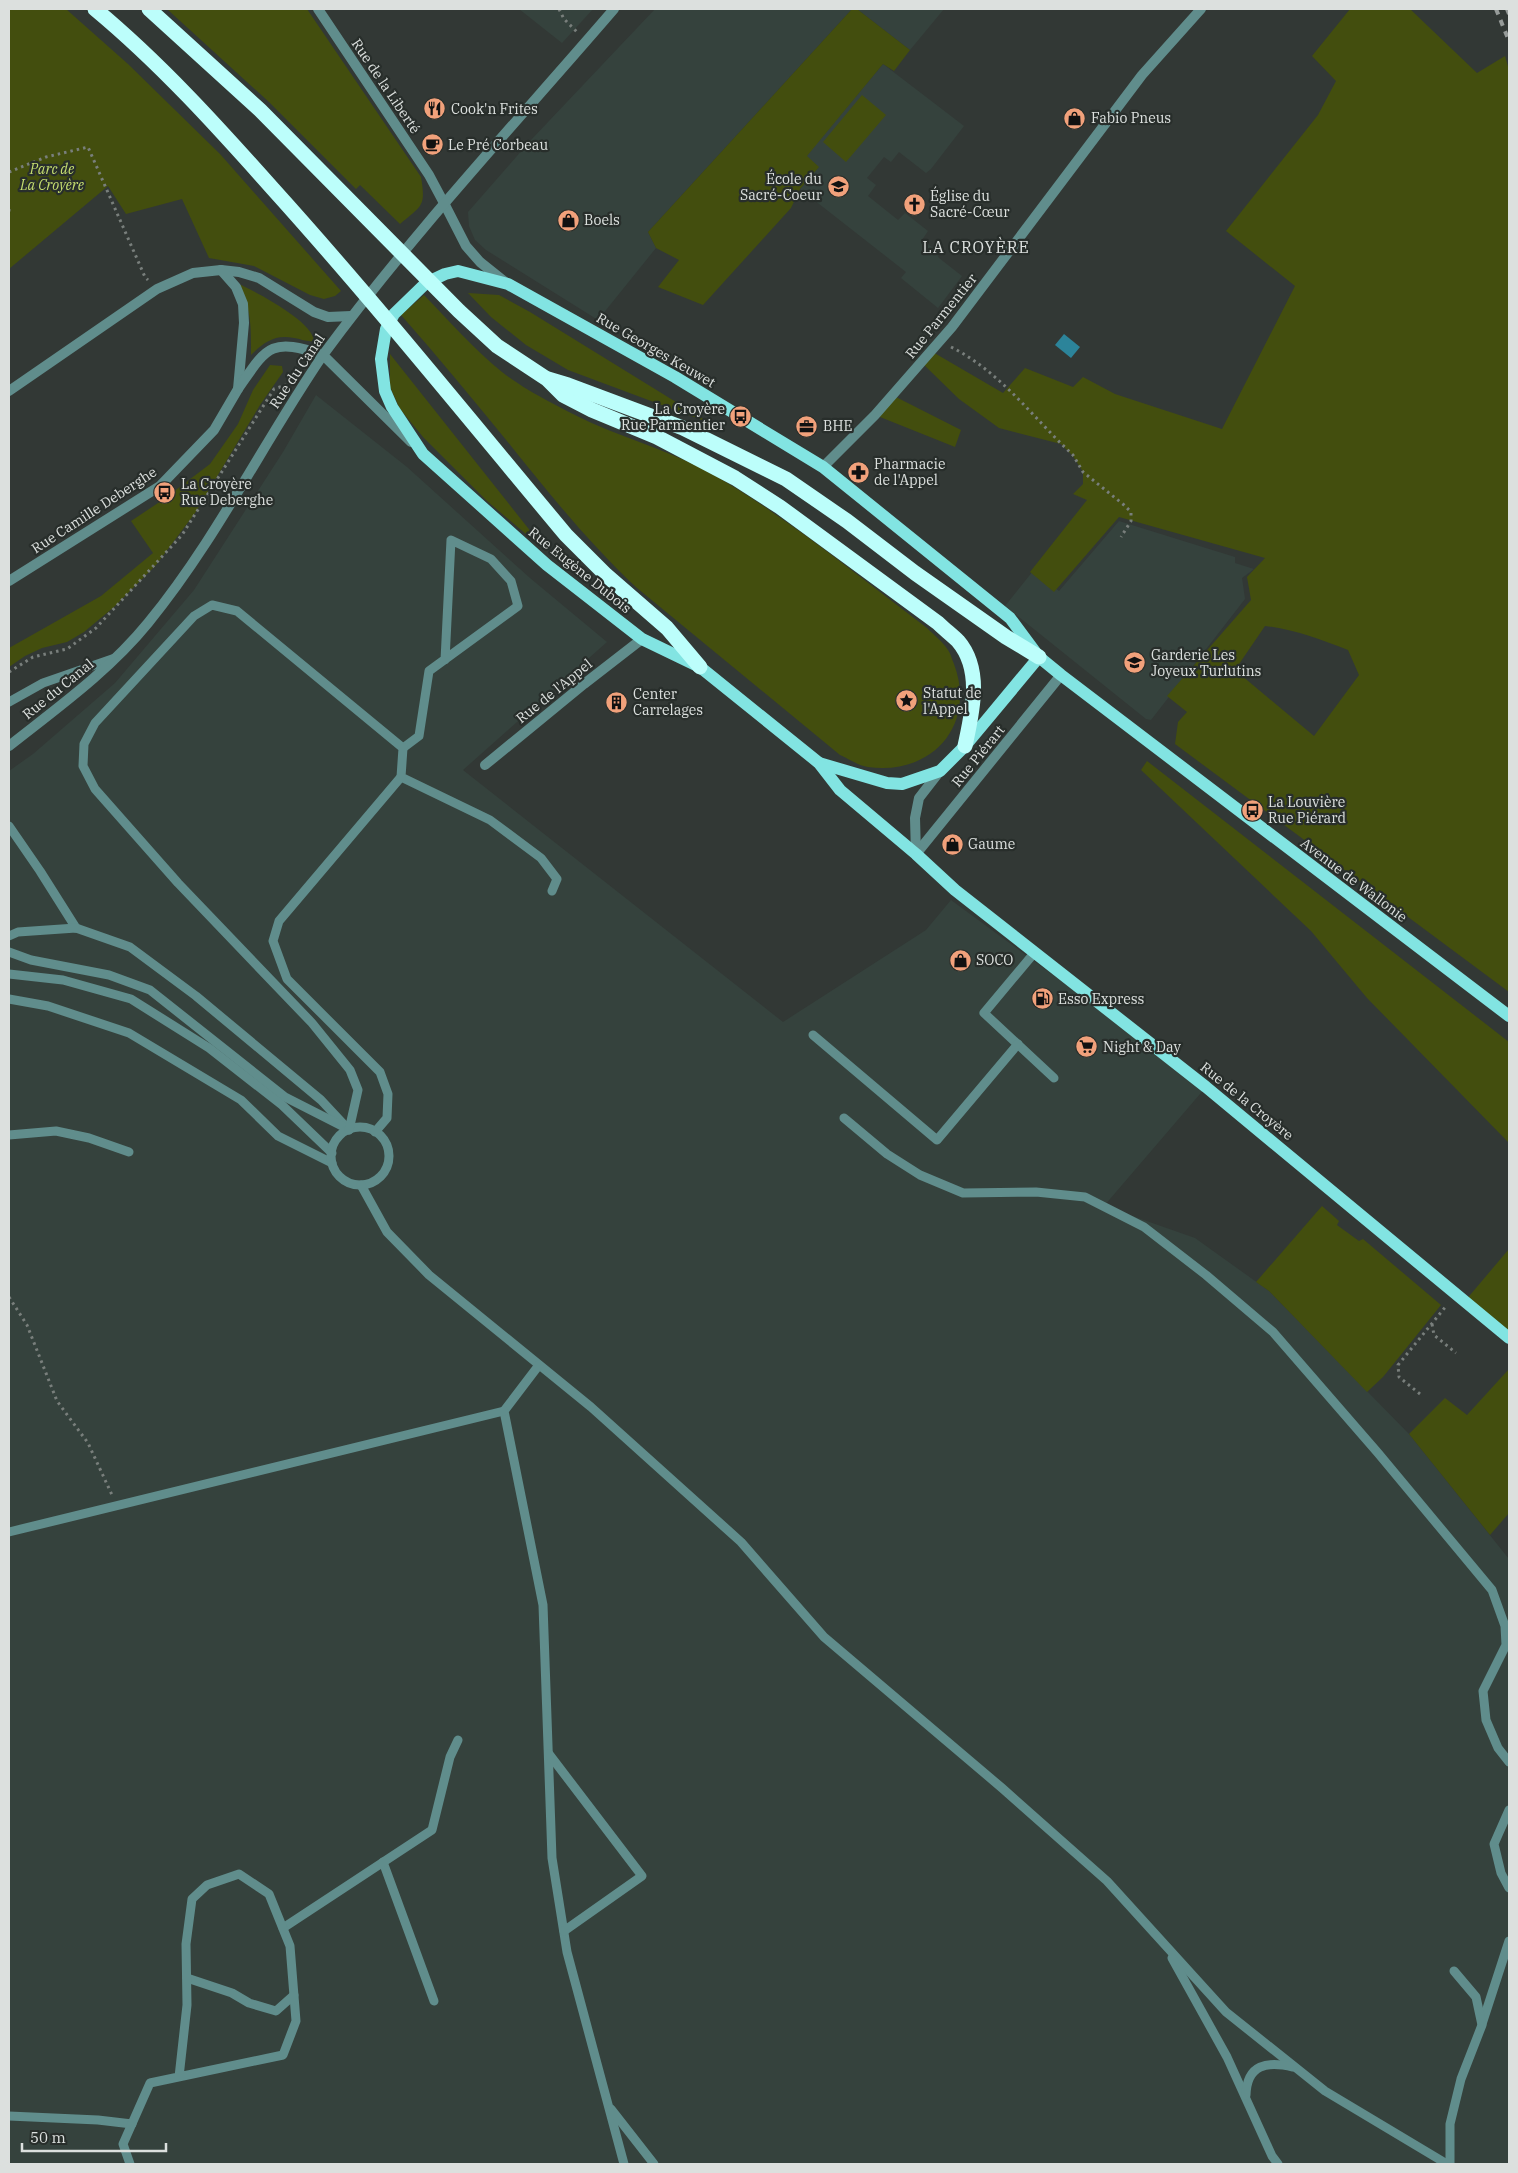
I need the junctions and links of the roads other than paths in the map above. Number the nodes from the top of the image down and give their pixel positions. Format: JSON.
{"nodes":[{"id":1,"x":95,"y":9,"type":"edge"},
{"id":2,"x":149,"y":9,"type":"edge"},
{"id":3,"x":318,"y":9,"type":"edge"},
{"id":4,"x":614,"y":9,"type":"edge"},
{"id":5,"x":1201,"y":9,"type":"edge"},
{"id":6,"x":445,"y":205,"type":"junction"},
{"id":7,"x":221,"y":270,"type":"junction"},
{"id":8,"x":508,"y":284,"type":"junction"},
{"id":9,"x":351,"y":316,"type":"junction"},
{"id":10,"x":323,"y":355,"type":"junction"},
{"id":11,"x":547,"y":379,"type":"junction"},
{"id":12,"x":238,"y":390,"type":"junction"},
{"id":13,"x":9,"y":391,"type":"edge"},
{"id":14,"x":423,"y":454,"type":"junction"},
{"id":15,"x":823,"y":467,"type":"junction"},
{"id":16,"x":9,"y":581,"type":"edge"},
{"id":17,"x":642,"y":639,"type":"junction"},
{"id":18,"x":1039,"y":657,"type":"junction"},
{"id":19,"x":115,"y":658,"type":"junction"},
{"id":20,"x":445,"y":660,"type":"junction"},
{"id":21,"x":700,"y":667,"type":"junction"},
{"id":22,"x":1061,"y":675,"type":"junction"},
{"id":23,"x":9,"y":702,"type":"edge"},
{"id":24,"x":9,"y":746,"type":"edge"},
{"id":25,"x":965,"y":746,"type":"junction"},
{"id":26,"x":403,"y":748,"type":"junction"},
{"id":27,"x":819,"y":763,"type":"junction"},
{"id":28,"x":485,"y":765,"type":"dead end"},
{"id":29,"x":940,"y":771,"type":"junction"},
{"id":30,"x":401,"y":777,"type":"junction"},
{"id":31,"x":9,"y":826,"type":"edge"},
{"id":32,"x":916,"y":854,"type":"junction"},
{"id":33,"x":552,"y":891,"type":"dead end"},
{"id":34,"x":76,"y":928,"type":"junction"},
{"id":35,"x":9,"y":936,"type":"edge"},
{"id":36,"x":9,"y":952,"type":"edge"},
{"id":37,"x":1035,"y":952,"type":"junction"},
{"id":38,"x":9,"y":974,"type":"edge"},
{"id":39,"x":9,"y":999,"type":"edge"},
{"id":40,"x":24,"y":1002,"type":"junction"},
{"id":41,"x":9,"y":1004,"type":"edge"},
{"id":42,"x":1509,"y":1016,"type":"edge"},
{"id":43,"x":813,"y":1035,"type":"dead end"},
{"id":44,"x":1018,"y":1044,"type":"junction"},
{"id":45,"x":1054,"y":1078,"type":"dead end"},
{"id":46,"x":844,"y":1118,"type":"dead end"},
{"id":47,"x":349,"y":1130,"type":"junction"},
{"id":48,"x":375,"y":1132,"type":"junction"},
{"id":49,"x":9,"y":1135,"type":"edge"},
{"id":50,"x":129,"y":1152,"type":"dead end"},
{"id":51,"x":332,"y":1153,"type":"junction"},
{"id":52,"x":332,"y":1163,"type":"junction"},
{"id":53,"x":361,"y":1185,"type":"junction"},
{"id":54,"x":1509,"y":1338,"type":"edge"},
{"id":55,"x":539,"y":1365,"type":"junction"},
{"id":56,"x":504,"y":1411,"type":"junction"},
{"id":57,"x":9,"y":1532,"type":"edge"},
{"id":58,"x":458,"y":1740,"type":"dead end"},
{"id":59,"x":548,"y":1754,"type":"junction"},
{"id":60,"x":1509,"y":1762,"type":"edge"},
{"id":61,"x":1509,"y":1810,"type":"edge"},
{"id":62,"x":383,"y":1862,"type":"junction"},
{"id":63,"x":1509,"y":1888,"type":"edge"},
{"id":64,"x":283,"y":1928,"type":"junction"},
{"id":65,"x":564,"y":1931,"type":"junction"},
{"id":66,"x":1509,"y":1941,"type":"edge"},
{"id":67,"x":1165,"y":1944,"type":"junction"},
{"id":68,"x":1454,"y":1971,"type":"dead end"},
{"id":69,"x":187,"y":1978,"type":"junction"},
{"id":70,"x":294,"y":1995,"type":"junction"},
{"id":71,"x":434,"y":2001,"type":"dead end"},
{"id":72,"x":1482,"y":2025,"type":"junction"},
{"id":73,"x":1295,"y":2067,"type":"junction"},
{"id":74,"x":179,"y":2077,"type":"junction"},
{"id":75,"x":1246,"y":2098,"type":"junction"},
{"id":76,"x":608,"y":2105,"type":"junction"},
{"id":77,"x":9,"y":2116,"type":"edge"},
{"id":78,"x":132,"y":2124,"type":"junction"},
{"id":79,"x":130,"y":2164,"type":"edge"},
{"id":80,"x":624,"y":2164,"type":"edge"},
{"id":81,"x":654,"y":2164,"type":"edge"},
{"id":82,"x":1278,"y":2164,"type":"edge"},
{"id":83,"x":1448,"y":2164,"type":"edge"}],
"edges":[{"from":1,"to":21,"type":"highway"},
{"from":2,"to":11,"type":"highway"},
{"from":3,"to":6,"type":"street","name":"Rue de la Liberté"},
{"from":4,"to":6,"type":"street","name":"Rue du Canal"},
{"from":5,"to":15,"type":"street","name":"Rue Parmentier"},
{"from":6,"to":8,"type":"street","name":"Rue de la Liberté"},
{"from":6,"to":9,"type":"street","name":"Rue du Canal"},
{"from":7,"to":9,"type":"street"},
{"from":7,"to":12,"type":"street","name":"Rue Camille Deberghe"},
{"from":7,"to":13,"type":"street"},
{"from":8,"to":14,"type":"main road","name":"Rue Georges Keuwet"},
{"from":8,"to":15,"type":"main road","name":"Rue Georges Keuwet"},
{"from":9,"to":10,"type":"street","name":"Rue du Canal"},
{"from":10,"to":12,"type":"street","name":"Rue Eugène Dubois"},
{"from":10,"to":14,"type":"street","name":"Rue Eugène Dubois"},
{"from":10,"to":19,"type":"street","name":"Rue du Canal"},
{"from":11,"to":18,"type":"highway"},
{"from":11,"to":25,"type":"highway"},
{"from":12,"to":16,"type":"street","name":"Rue Camille Deberghe"},
{"from":14,"to":17,"type":"main road","name":"Rue Eugène Dubois"},
{"from":15,"to":18,"type":"main road","name":"Rue Georges Keuwet"},
{"from":17,"to":21,"type":"main road","name":"Rue Eugène Dubois"},
{"from":17,"to":28,"type":"street","name":"Rue de l'Appel"},
{"from":18,"to":22,"type":"main road","name":"Avenue de Wallonie"},
{"from":18,"to":25,"type":"main road"},
{"from":19,"to":23,"type":"lane"},
{"from":19,"to":24,"type":"street","name":"Rue du Canal"},
{"from":20,"to":20,"type":"lane"},
{"from":20,"to":26,"type":"lane"},
{"from":21,"to":27,"type":"main road","name":"Rue Eugène Dubois"},
{"from":22,"to":32,"type":"street","name":"Rue Piérart"},
{"from":22,"to":42,"type":"main road","name":"Avenue de Wallonie"},
{"from":25,"to":29,"type":"main road"},
{"from":26,"to":30,"type":"lane"},
{"from":26,"to":47,"type":"lane"},
{"from":27,"to":29,"type":"main road"},
{"from":27,"to":32,"type":"main road","name":"Rue Eugène Dubois"},
{"from":29,"to":32,"type":"street"},
{"from":30,"to":33,"type":"lane"},
{"from":30,"to":48,"type":"lane"},
{"from":31,"to":34,"type":"lane"},
{"from":32,"to":37,"type":"main road","name":"Rue de la Croyère"},
{"from":34,"to":35,"type":"lane"},
{"from":34,"to":47,"type":"lane"},
{"from":36,"to":47,"type":"lane"},
{"from":37,"to":44,"type":"lane"},
{"from":37,"to":54,"type":"main road","name":"Rue de la Croyère"},
{"from":38,"to":51,"type":"lane"},
{"from":39,"to":40,"type":"lane"},
{"from":40,"to":41,"type":"lane"},
{"from":40,"to":52,"type":"lane"},
{"from":43,"to":44,"type":"lane"},
{"from":44,"to":45,"type":"lane"},
{"from":46,"to":60,"type":"lane"},
{"from":47,"to":48,"type":"lane"},
{"from":47,"to":51,"type":"lane"},
{"from":48,"to":53,"type":"lane"},
{"from":49,"to":50,"type":"lane"},
{"from":51,"to":52,"type":"lane"},
{"from":52,"to":53,"type":"lane"},
{"from":53,"to":55,"type":"lane"},
{"from":55,"to":56,"type":"lane"},
{"from":55,"to":67,"type":"lane"},
{"from":56,"to":57,"type":"lane"},
{"from":56,"to":59,"type":"lane"},
{"from":58,"to":62,"type":"lane"},
{"from":59,"to":65,"type":"lane"},
{"from":59,"to":65,"type":"lane"},
{"from":61,"to":63,"type":"lane"},
{"from":62,"to":64,"type":"lane"},
{"from":62,"to":71,"type":"lane"},
{"from":64,"to":69,"type":"lane"},
{"from":64,"to":70,"type":"lane"},
{"from":65,"to":76,"type":"lane"},
{"from":66,"to":72,"type":"lane"},
{"from":67,"to":73,"type":"lane"},
{"from":67,"to":75,"type":"lane"},
{"from":68,"to":72,"type":"lane"},
{"from":69,"to":70,"type":"lane"},
{"from":69,"to":74,"type":"lane"},
{"from":70,"to":74,"type":"lane"},
{"from":72,"to":83,"type":"lane"},
{"from":73,"to":75,"type":"lane"},
{"from":73,"to":83,"type":"lane"},
{"from":74,"to":78,"type":"lane"},
{"from":75,"to":82,"type":"lane"},
{"from":76,"to":80,"type":"lane"},
{"from":76,"to":81,"type":"lane"},
{"from":77,"to":78,"type":"lane"},
{"from":78,"to":79,"type":"lane"}]}
